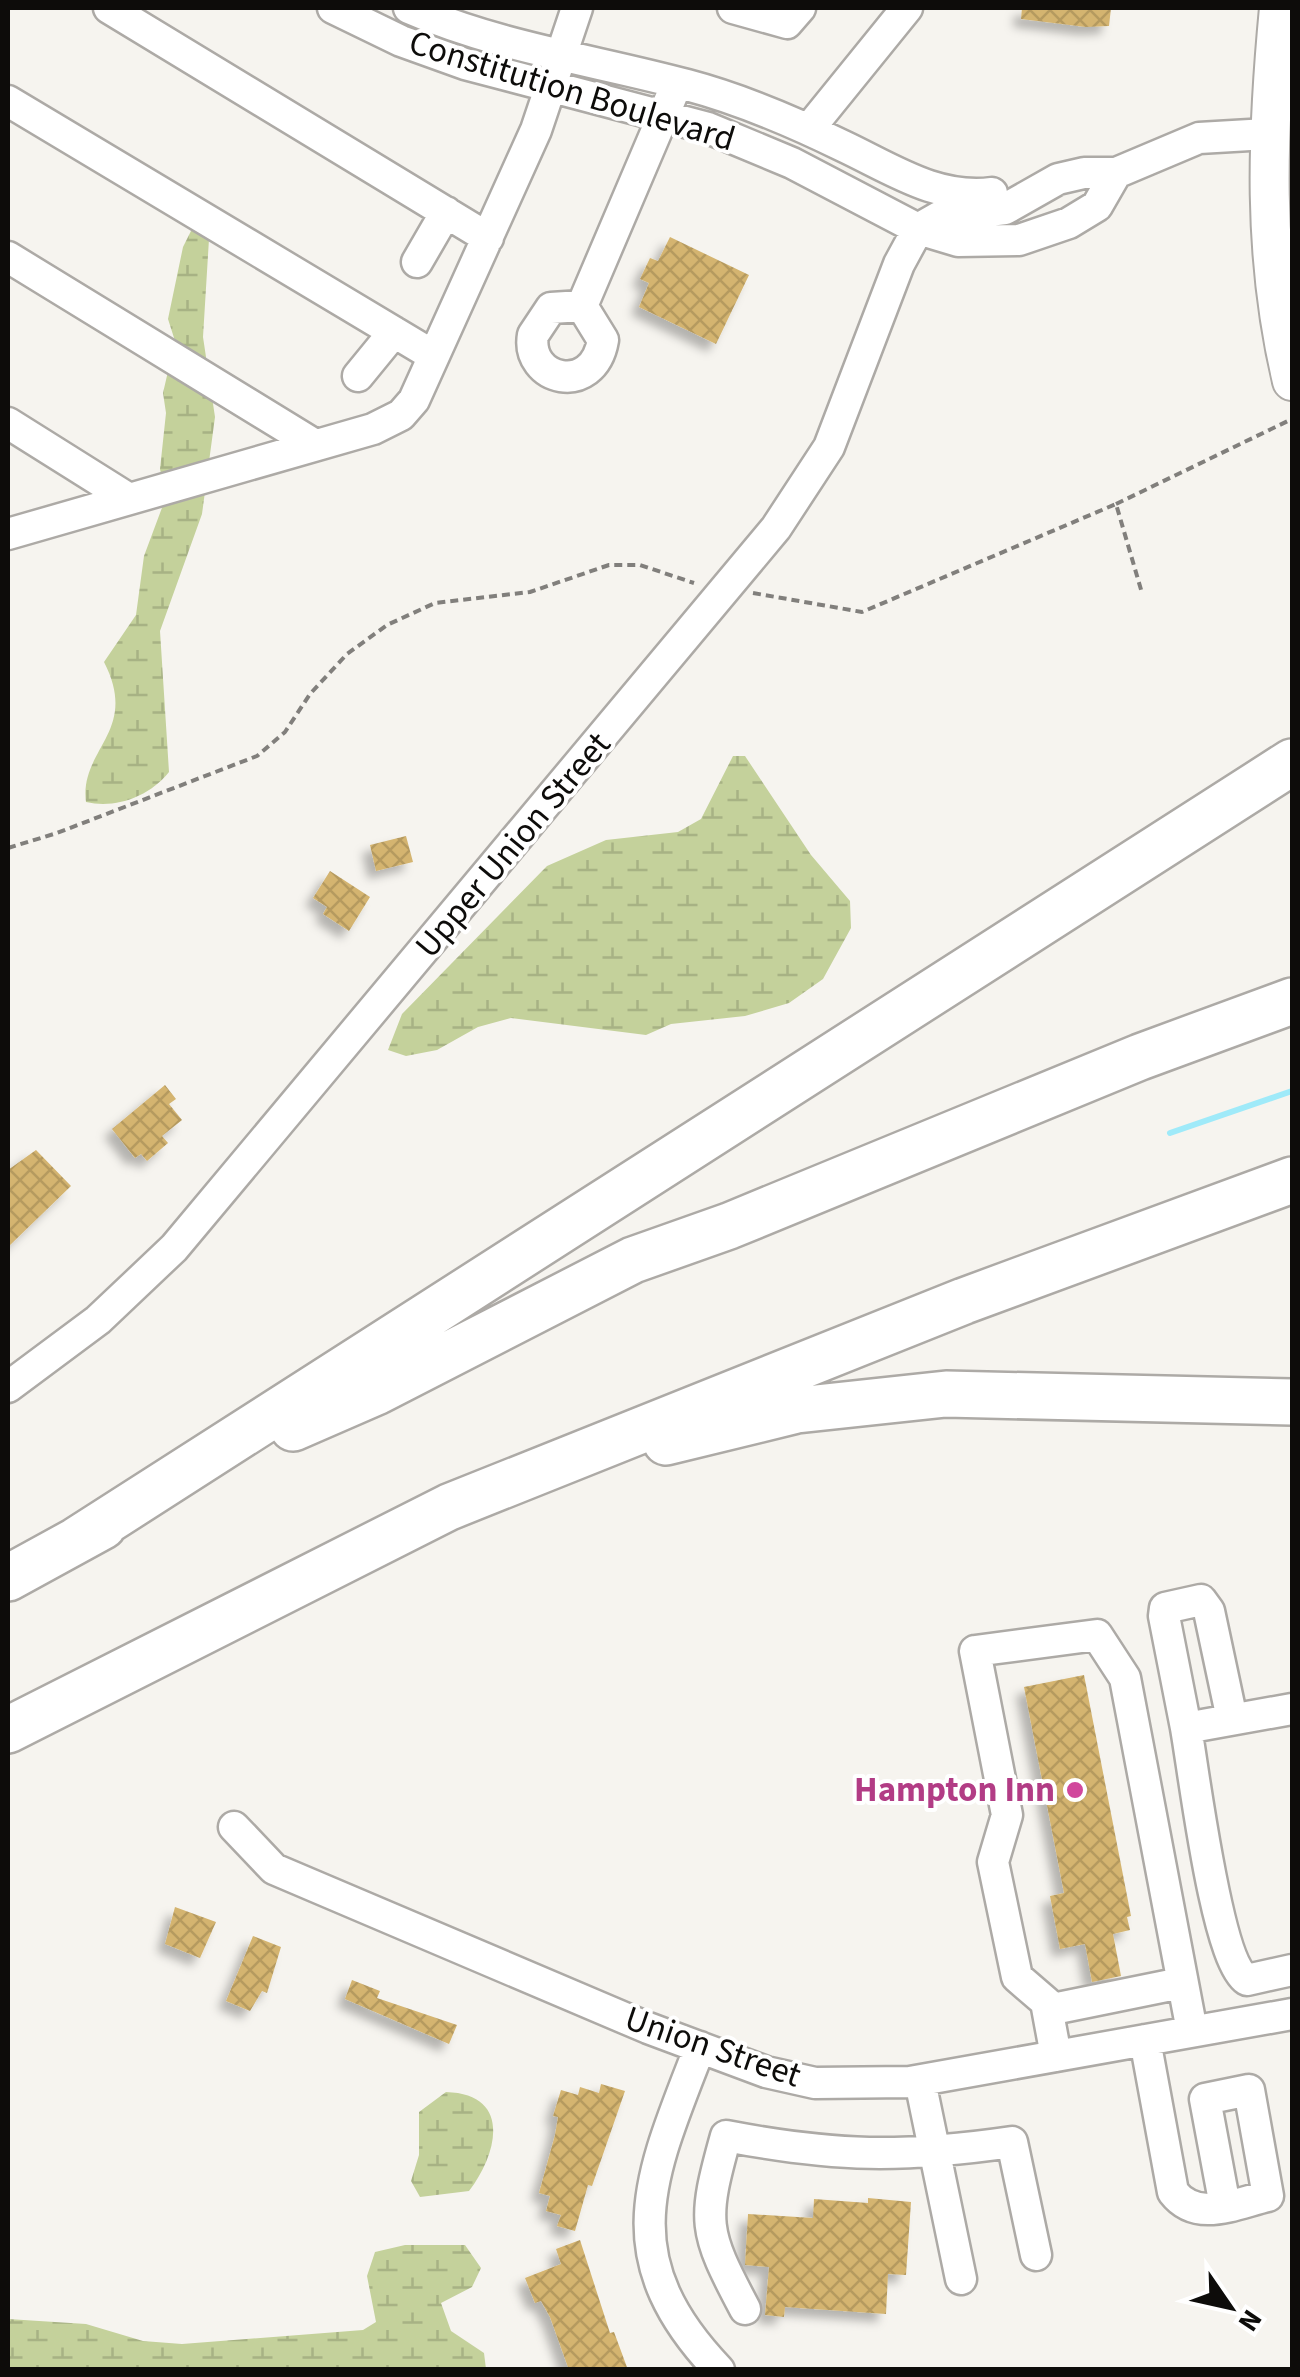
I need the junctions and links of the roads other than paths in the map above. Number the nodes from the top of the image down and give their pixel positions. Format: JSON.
{"nodes":[{"id":1,"x":109,"y":8,"type":"edge"},
{"id":2,"x":332,"y":8,"type":"edge"},
{"id":3,"x":409,"y":8,"type":"edge"},
{"id":4,"x":576,"y":8,"type":"edge"},
{"id":5,"x":733,"y":8,"type":"edge"},
{"id":6,"x":800,"y":8,"type":"edge"},
{"id":7,"x":907,"y":8,"type":"edge"},
{"id":8,"x":1279,"y":8,"type":"edge"},
{"id":9,"x":563,"y":57,"type":"junction"},
{"id":10,"x":676,"y":83,"type":"junction"},
{"id":11,"x":551,"y":89,"type":"junction"},
{"id":12,"x":8,"y":100,"type":"edge"},
{"id":13,"x":666,"y":114,"type":"junction"},
{"id":14,"x":809,"y":129,"type":"junction"},
{"id":15,"x":1267,"y":134,"type":"junction"},
{"id":16,"x":1116,"y":173,"type":"junction"},
{"id":17,"x":1035,"y":188,"type":"junction"},
{"id":18,"x":446,"y":212,"type":"junction"},
{"id":19,"x":918,"y":228,"type":"junction"},
{"id":20,"x":488,"y":238,"type":"junction"},
{"id":21,"x":8,"y":256,"type":"edge"},
{"id":22,"x":417,"y":262,"type":"dead end"},
{"id":23,"x":582,"y":306,"type":"dead end"},
{"id":24,"x":394,"y":332,"type":"junction"},
{"id":25,"x":434,"y":356,"type":"junction"},
{"id":26,"x":358,"y":376,"type":"dead end"},
{"id":27,"x":1292,"y":381,"type":"edge"},
{"id":28,"x":8,"y":423,"type":"edge"},
{"id":29,"x":315,"y":445,"type":"junction"},
{"id":30,"x":130,"y":499,"type":"junction"},
{"id":31,"x":8,"y":534,"type":"edge"},
{"id":32,"x":1285,"y":762,"type":"edge"},
{"id":33,"x":1292,"y":1001,"type":"edge"},
{"id":34,"x":1292,"y":1180,"type":"edge"},
{"id":35,"x":8,"y":1387,"type":"edge"},
{"id":36,"x":1292,"y":1402,"type":"edge"},
{"id":37,"x":77,"y":1540,"type":"junction"},
{"id":38,"x":375,"y":1541,"type":"junction"},
{"id":39,"x":8,"y":1578,"type":"edge"},
{"id":40,"x":1292,"y":1708,"type":"edge"},
{"id":41,"x":1232,"y":1719,"type":"junction"},
{"id":42,"x":1186,"y":1728,"type":"junction"},
{"id":43,"x":8,"y":1730,"type":"edge"},
{"id":44,"x":234,"y":1826,"type":"dead end"},
{"id":45,"x":1286,"y":1965,"type":"edge"},
{"id":46,"x":1182,"y":1983,"type":"junction"},
{"id":47,"x":1048,"y":2010,"type":"junction"},
{"id":48,"x":1292,"y":2014,"type":"edge"},
{"id":49,"x":1192,"y":2032,"type":"junction"},
{"id":50,"x":1145,"y":2040,"type":"junction"},
{"id":51,"x":700,"y":2047,"type":"junction"},
{"id":52,"x":1056,"y":2056,"type":"junction"},
{"id":53,"x":920,"y":2081,"type":"junction"},
{"id":54,"x":935,"y":2153,"type":"junction"},
{"id":55,"x":1225,"y":2206,"type":"dead end"},
{"id":56,"x":1036,"y":2255,"type":"dead end"},
{"id":57,"x":962,"y":2278,"type":"dead end"},
{"id":58,"x":745,"y":2309,"type":"dead end"},
{"id":59,"x":719,"y":2370,"type":"edge"}],
"edges":[{"from":1,"to":18,"type":"street"},
{"from":2,"to":11,"type":"street","name":"Constitution Boulevard"},
{"from":3,"to":9,"type":"street","name":"Constitution Boulevard"},
{"from":4,"to":9,"type":"street"},
{"from":5,"to":6,"type":"street"},
{"from":7,"to":14,"type":"street"},
{"from":8,"to":15,"type":"main road"},
{"from":9,"to":10,"type":"street","name":"Constitution Boulevard"},
{"from":9,"to":11,"type":"street"},
{"from":10,"to":13,"type":"street"},
{"from":10,"to":14,"type":"street","name":"Constitution Boulevard"},
{"from":11,"to":13,"type":"street","name":"Constitution Boulevard"},
{"from":11,"to":20,"type":"street"},
{"from":12,"to":24,"type":"street"},
{"from":13,"to":19,"type":"street","name":"Constitution Boulevard"},
{"from":13,"to":23,"type":"street"},
{"from":14,"to":17,"type":"street","name":"Constitution Boulevard"},
{"from":15,"to":16,"type":"street"},
{"from":15,"to":27,"type":"main road"},
{"from":16,"to":17,"type":"street"},
{"from":16,"to":19,"type":"street"},
{"from":17,"to":19,"type":"street"},
{"from":18,"to":20,"type":"street"},
{"from":18,"to":22,"type":"street"},
{"from":19,"to":35,"type":"street","name":"Upper Union Street"},
{"from":20,"to":25,"type":"street"},
{"from":21,"to":29,"type":"street"},
{"from":24,"to":25,"type":"street"},
{"from":24,"to":26,"type":"street"},
{"from":25,"to":29,"type":"street"},
{"from":28,"to":30,"type":"street"},
{"from":29,"to":30,"type":"street"},
{"from":30,"to":31,"type":"street"},
{"from":32,"to":37,"type":"highway"},
{"from":33,"to":37,"type":"highway"},
{"from":34,"to":38,"type":"highway"},
{"from":36,"to":38,"type":"highway"},
{"from":37,"to":39,"type":"highway"},
{"from":38,"to":43,"type":"highway"},
{"from":40,"to":41,"type":"street"},
{"from":41,"to":42,"type":"street"},
{"from":41,"to":42,"type":"street"},
{"from":42,"to":45,"type":"street"},
{"from":44,"to":51,"type":"street","name":"Union Street"},
{"from":46,"to":47,"type":"street"},
{"from":46,"to":47,"type":"street"},
{"from":46,"to":49,"type":"street"},
{"from":47,"to":52,"type":"street"},
{"from":48,"to":49,"type":"street","name":"Union Street"},
{"from":49,"to":50,"type":"street","name":"Union Street"},
{"from":50,"to":52,"type":"street","name":"Union Street"},
{"from":50,"to":55,"type":"street"},
{"from":51,"to":53,"type":"street","name":"Union Street"},
{"from":51,"to":59,"type":"street"},
{"from":52,"to":53,"type":"street","name":"Union Street"},
{"from":53,"to":54,"type":"street"},
{"from":54,"to":56,"type":"street"},
{"from":54,"to":57,"type":"street"},
{"from":54,"to":58,"type":"street"}]}
